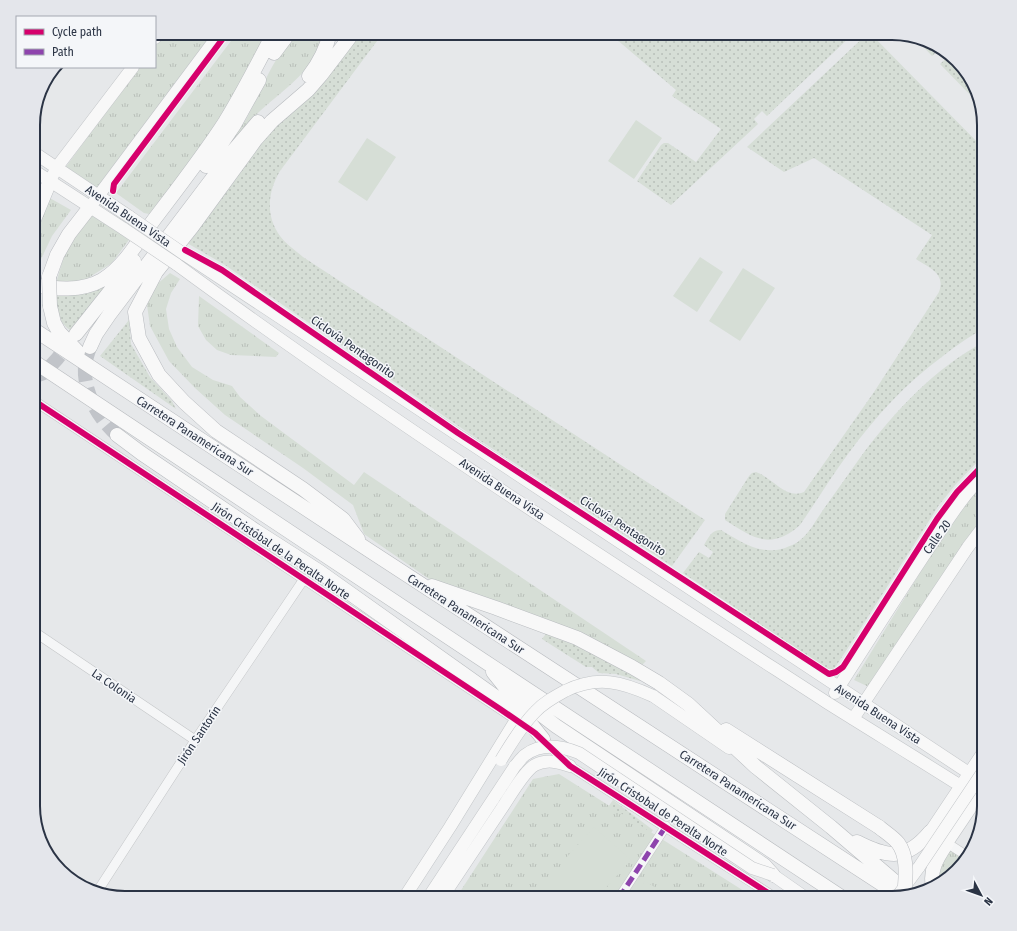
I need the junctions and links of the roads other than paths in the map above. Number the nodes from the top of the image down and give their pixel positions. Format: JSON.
{"nodes":[{"id":1,"x":215,"y":40,"type":"edge"},
{"id":2,"x":271,"y":40,"type":"edge"},
{"id":3,"x":284,"y":40,"type":"edge"},
{"id":4,"x":329,"y":40,"type":"edge"},
{"id":5,"x":348,"y":40,"type":"edge"},
{"id":6,"x":132,"y":68,"type":"edge"},
{"id":7,"x":40,"y":156,"type":"edge"},
{"id":8,"x":57,"y":167,"type":"junction"},
{"id":9,"x":40,"y":175,"type":"edge"},
{"id":10,"x":50,"y":181,"type":"junction"},
{"id":11,"x":94,"y":202,"type":"junction"},
{"id":12,"x":40,"y":205,"type":"edge"},
{"id":13,"x":40,"y":286,"type":"edge"},
{"id":14,"x":40,"y":334,"type":"edge"},
{"id":15,"x":76,"y":334,"type":"tunnel mouth"},
{"id":16,"x":90,"y":347,"type":"tunnel mouth"},
{"id":17,"x":40,"y":366,"type":"edge"},
{"id":18,"x":387,"y":388,"type":"junction"},
{"id":19,"x":138,"y":398,"type":"junction"},
{"id":20,"x":375,"y":404,"type":"junction"},
{"id":21,"x":40,"y":405,"type":"edge"},
{"id":22,"x":117,"y":435,"type":"tunnel mouth"},
{"id":23,"x":977,"y":482,"type":"edge"},
{"id":24,"x":977,"y":535,"type":"edge"},
{"id":25,"x":364,"y":547,"type":"junction"},
{"id":26,"x":304,"y":579,"type":"junction"},
{"id":27,"x":414,"y":579,"type":"junction"},
{"id":28,"x":40,"y":636,"type":"edge"},
{"id":29,"x":484,"y":661,"type":"junction"},
{"id":30,"x":838,"y":688,"type":"junction"},
{"id":31,"x":828,"y":703,"type":"junction"},
{"id":32,"x":863,"y":704,"type":"junction"},
{"id":33,"x":698,"y":713,"type":"junction"},
{"id":34,"x":853,"y":719,"type":"junction"},
{"id":35,"x":516,"y":720,"type":"junction"},
{"id":36,"x":543,"y":739,"type":"junction"},
{"id":37,"x":195,"y":740,"type":"junction"},
{"id":38,"x":977,"y":762,"type":"edge"},
{"id":39,"x":570,"y":766,"type":"junction"},
{"id":40,"x":756,"y":767,"type":"junction"},
{"id":41,"x":970,"y":774,"type":"junction"},
{"id":42,"x":977,"y":778,"type":"edge"},
{"id":43,"x":977,"y":781,"type":"edge"},
{"id":44,"x":962,"y":786,"type":"junction"},
{"id":45,"x":977,"y":792,"type":"edge"},
{"id":46,"x":977,"y":799,"type":"edge"},
{"id":47,"x":666,"y":826,"type":"junction"},
{"id":48,"x":831,"y":827,"type":"junction"},
{"id":49,"x":930,"y":832,"type":"joint"},
{"id":50,"x":947,"y":843,"type":"junction"},
{"id":51,"x":963,"y":853,"type":"edge"},
{"id":52,"x":773,"y":875,"type":"junction"},
{"id":53,"x":932,"y":881,"type":"edge"},
{"id":54,"x":100,"y":887,"type":"edge"},
{"id":55,"x":903,"y":890,"type":"edge"},
{"id":56,"x":906,"y":890,"type":"edge"},
{"id":57,"x":906,"y":890,"type":"edge"},
{"id":58,"x":409,"y":891,"type":"edge"},
{"id":59,"x":417,"y":891,"type":"edge"},
{"id":60,"x":433,"y":891,"type":"edge"},
{"id":61,"x":447,"y":891,"type":"edge"},
{"id":62,"x":624,"y":891,"type":"edge"},
{"id":63,"x":765,"y":891,"type":"edge"},
{"id":64,"x":796,"y":891,"type":"edge"},
{"id":65,"x":832,"y":891,"type":"edge"},
{"id":66,"x":898,"y":891,"type":"edge"}],
"edges":[{"from":1,"to":11,"type":"main road"},
{"from":2,"to":13,"type":"highway"},
{"from":3,"to":15,"type":"highway"},
{"from":4,"to":16,"type":"highway"},
{"from":5,"to":25,"type":"highway"},
{"from":6,"to":8,"type":"main road"},
{"from":7,"to":8,"type":"main road","name":"Avenida Buena Vista"},
{"from":8,"to":10,"type":"main road"},
{"from":8,"to":11,"type":"main road","name":"Avenida Buena Vista"},
{"from":9,"to":10,"type":"main road","name":"Avenida Buena Vista"},
{"from":10,"to":11,"type":"main road","name":"Avenida Buena Vista"},
{"from":10,"to":12,"type":"highway"},
{"from":11,"to":18,"type":"main road","name":"Avenida Buena Vista","bridge":true},
{"from":11,"to":19,"type":"highway","bridge":true},
{"from":11,"to":20,"type":"main road","name":"Avenida Buena Vista","bridge":true},
{"from":14,"to":19,"type":"highway","name":"Carretera Panamericana Sur"},
{"from":17,"to":29,"type":"highway"},
{"from":18,"to":20,"type":"main road"},
{"from":18,"to":30,"type":"main road","name":"Avenida Buena Vista"},
{"from":19,"to":25,"type":"highway","name":"Carretera Panamericana Sur"},
{"from":20,"to":31,"type":"main road","name":"Avenida Buena Vista"},
{"from":21,"to":26,"type":"street","name":"Jirón Cristóbal de la Peralta Norte"},
{"from":22,"to":36,"type":"highway"},
{"from":23,"to":30,"type":"main road","name":"Calle 20"},
{"from":24,"to":32,"type":"main road"},
{"from":25,"to":27,"type":"highway","name":"Carretera Panamericana Sur"},
{"from":26,"to":35,"type":"street","name":"Jirón Cristóbal de la Peralta Norte"},
{"from":26,"to":37,"type":"street","name":"Jirón Santorín"},
{"from":27,"to":33,"type":"highway"},
{"from":27,"to":66,"type":"highway","name":"Carretera Panamericana Sur"},
{"from":28,"to":37,"type":"street","name":"La Colonia"},
{"from":29,"to":52,"type":"highway"},
{"from":29,"to":65,"type":"highway"},
{"from":30,"to":31,"type":"main road","name":"Calle 20"},
{"from":30,"to":32,"type":"main road","name":"Avenida Buena Vista"},
{"from":31,"to":34,"type":"main road","name":"Avenida Buena Vista"},
{"from":32,"to":34,"type":"main road"},
{"from":32,"to":41,"type":"main road","name":"Avenida Buena Vista"},
{"from":33,"to":40,"type":"highway"},
{"from":33,"to":55,"type":"highway","bridge":true},
{"from":34,"to":44,"type":"main road","name":"Avenida Buena Vista"},
{"from":35,"to":36,"type":"street","name":"Jirón Cristóbal de la Peralta Norte"},
{"from":35,"to":58,"type":"main road"},
{"from":36,"to":39,"type":"street","name":"Jirón Cristobal de Peralta Norte"},
{"from":37,"to":54,"type":"street","name":"Jirón Santorín"},
{"from":38,"to":41,"type":"main road"},
{"from":39,"to":47,"type":"street","name":"Jirón Cristobal de Peralta Norte"},
{"from":39,"to":61,"type":"main road"},
{"from":40,"to":48,"type":"highway"},
{"from":40,"to":59,"type":"main road","bridge":true},
{"from":41,"to":42,"type":"main road","name":"Avenida Buena Vista"},
{"from":41,"to":44,"type":"main road"},
{"from":43,"to":56,"type":"main road","bridge":true},
{"from":44,"to":45,"type":"main road","name":"Avenida Buena Vista"},
{"from":44,"to":49,"type":"main road"},
{"from":46,"to":50,"type":"main road"},
{"from":47,"to":62,"type":"street"},
{"from":47,"to":63,"type":"street","name":"Jirón Cristobal de Peralta Norte"},
{"from":48,"to":49,"type":"highway"},
{"from":48,"to":57,"type":"highway"},
{"from":50,"to":51,"type":"street"},
{"from":50,"to":53,"type":"highway"},
{"from":52,"to":60,"type":"main road","bridge":true},
{"from":52,"to":64,"type":"main road"}]}
